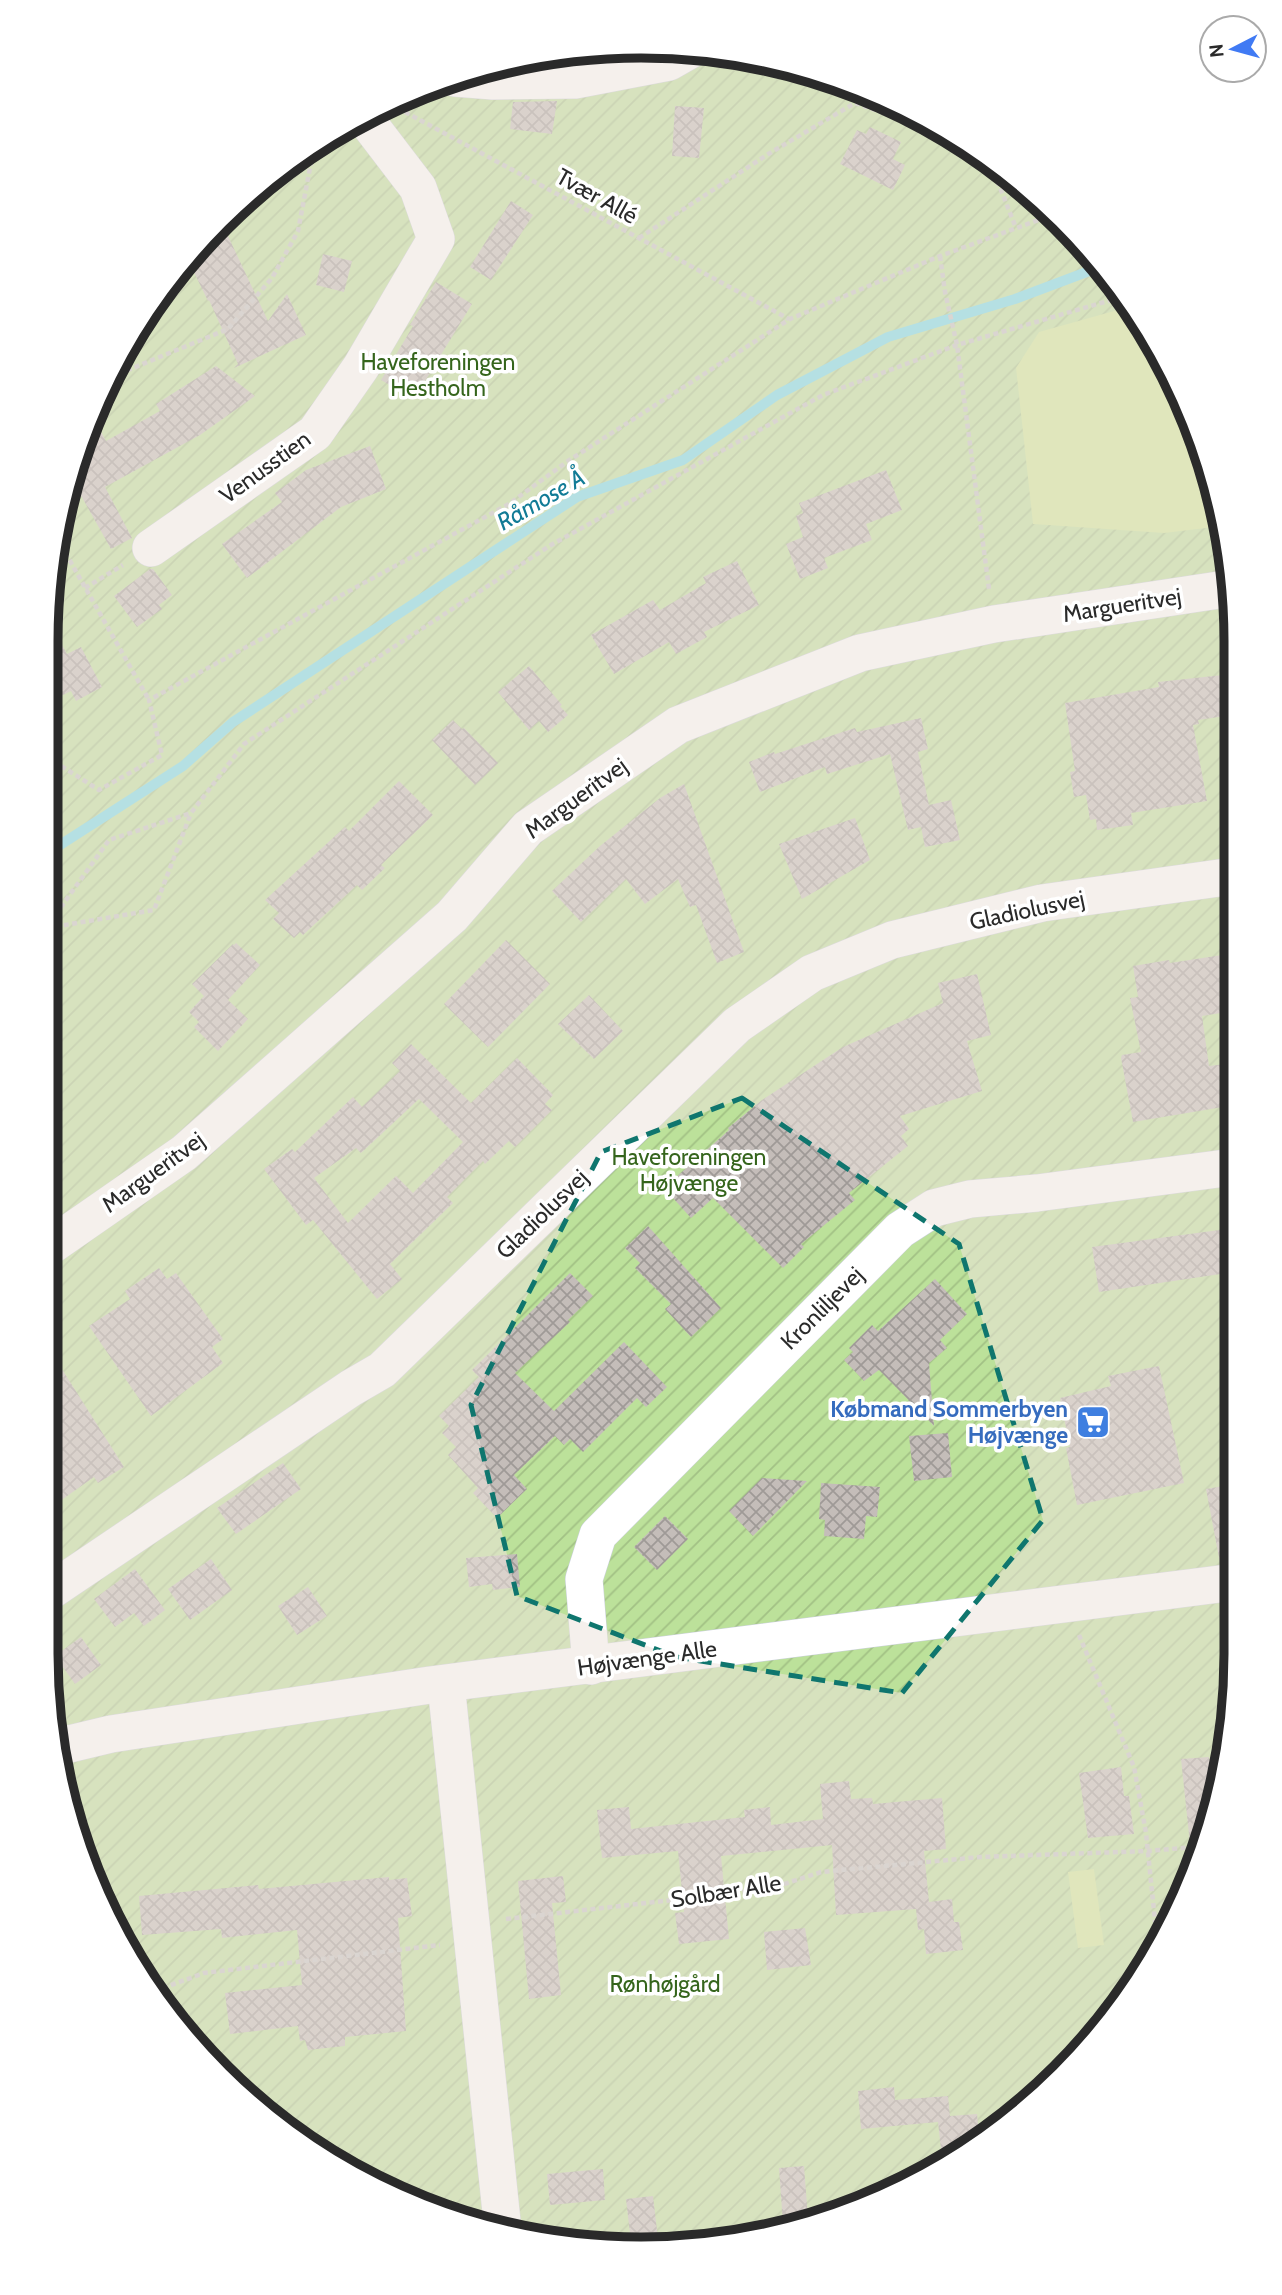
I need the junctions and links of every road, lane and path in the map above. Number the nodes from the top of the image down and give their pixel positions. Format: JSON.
{"nodes":[{"id":1,"x":674,"y":59,"type":"edge"},
{"id":2,"x":488,"y":79,"type":"edge"},
{"id":3,"x":401,"y":110,"type":"edge"},
{"id":4,"x":899,"y":118,"type":"edge"},
{"id":5,"x":370,"y":125,"type":"edge"},
{"id":6,"x":312,"y":160,"type":"edge"},
{"id":7,"x":996,"y":178,"type":"edge"},
{"id":8,"x":1042,"y":218,"type":"edge"},
{"id":9,"x":1016,"y":228,"type":"junction"},
{"id":10,"x":639,"y":239,"type":"junction"},
{"id":11,"x":940,"y":256,"type":"junction"},
{"id":12,"x":1113,"y":299,"type":"edge"},
{"id":13,"x":790,"y":319,"type":"junction"},
{"id":14,"x":957,"y":345,"type":"junction"},
{"id":15,"x":124,"y":372,"type":"edge"},
{"id":16,"x":151,"y":548,"type":"joint"},
{"id":17,"x":65,"y":552,"type":"edge"},
{"id":18,"x":85,"y":588,"type":"junction"},
{"id":19,"x":1222,"y":589,"type":"edge"},
{"id":20,"x":994,"y":624,"type":"junction"},
{"id":21,"x":149,"y":700,"type":"junction"},
{"id":22,"x":58,"y":764,"type":"edge"},
{"id":23,"x":191,"y":813,"type":"junction"},
{"id":24,"x":1224,"y":877,"type":"edge"},
{"id":25,"x":58,"y":911,"type":"edge"},
{"id":26,"x":58,"y":926,"type":"edge"},
{"id":27,"x":1224,"y":1168,"type":"edge"},
{"id":28,"x":58,"y":1241,"type":"edge"},
{"id":29,"x":1224,"y":1583,"type":"edge"},
{"id":30,"x":58,"y":1586,"type":"edge"},
{"id":31,"x":1065,"y":1602,"type":"junction"},
{"id":32,"x":591,"y":1666,"type":"junction"},
{"id":33,"x":446,"y":1684,"type":"junction"},
{"id":34,"x":65,"y":1745,"type":"edge"},
{"id":35,"x":1191,"y":1847,"type":"edge"},
{"id":36,"x":1148,"y":1851,"type":"junction"},
{"id":37,"x":1155,"y":1929,"type":"edge"},
{"id":38,"x":472,"y":1932,"type":"junction"},
{"id":39,"x":163,"y":1988,"type":"edge"},
{"id":40,"x":502,"y":2220,"type":"edge"}],
"edges":[{"from":1,"to":2,"type":"street"},
{"from":3,"to":10,"type":"path","name":"Tvær Allé"},
{"from":4,"to":10,"type":"path"},
{"from":5,"to":16,"type":"street","name":"Venusstien"},
{"from":6,"to":15,"type":"path"},
{"from":7,"to":9,"type":"path"},
{"from":8,"to":9,"type":"path"},
{"from":9,"to":11,"type":"path"},
{"from":10,"to":13,"type":"path","name":"Tvær Allé"},
{"from":11,"to":13,"type":"path"},
{"from":11,"to":14,"type":"path"},
{"from":12,"to":14,"type":"path"},
{"from":13,"to":21,"type":"path"},
{"from":14,"to":20,"type":"path"},
{"from":14,"to":23,"type":"path"},
{"from":16,"to":18,"type":"path"},
{"from":17,"to":18,"type":"path"},
{"from":18,"to":21,"type":"path"},
{"from":19,"to":20,"type":"street","name":"Margueritvej"},
{"from":20,"to":28,"type":"street","name":"Margueritvej"},
{"from":21,"to":22,"type":"path"},
{"from":23,"to":25,"type":"path"},
{"from":23,"to":26,"type":"path"},
{"from":24,"to":30,"type":"street","name":"Gladiolusvej"},
{"from":27,"to":32,"type":"street","name":"Kronliljevej"},
{"from":29,"to":31,"type":"street","name":"Højvænge Alle"},
{"from":31,"to":32,"type":"street","name":"Højvænge Alle"},
{"from":31,"to":36,"type":"path"},
{"from":32,"to":33,"type":"street","name":"Højvænge Alle"},
{"from":33,"to":34,"type":"street","name":"Højvænge Alle"},
{"from":33,"to":38,"type":"street"},
{"from":35,"to":36,"type":"path","name":"Solbær Alle"},
{"from":36,"to":37,"type":"path"},
{"from":36,"to":38,"type":"path","name":"Solbær Alle"},
{"from":38,"to":39,"type":"path","name":"Solbær Alle"},
{"from":38,"to":40,"type":"street"}]}
